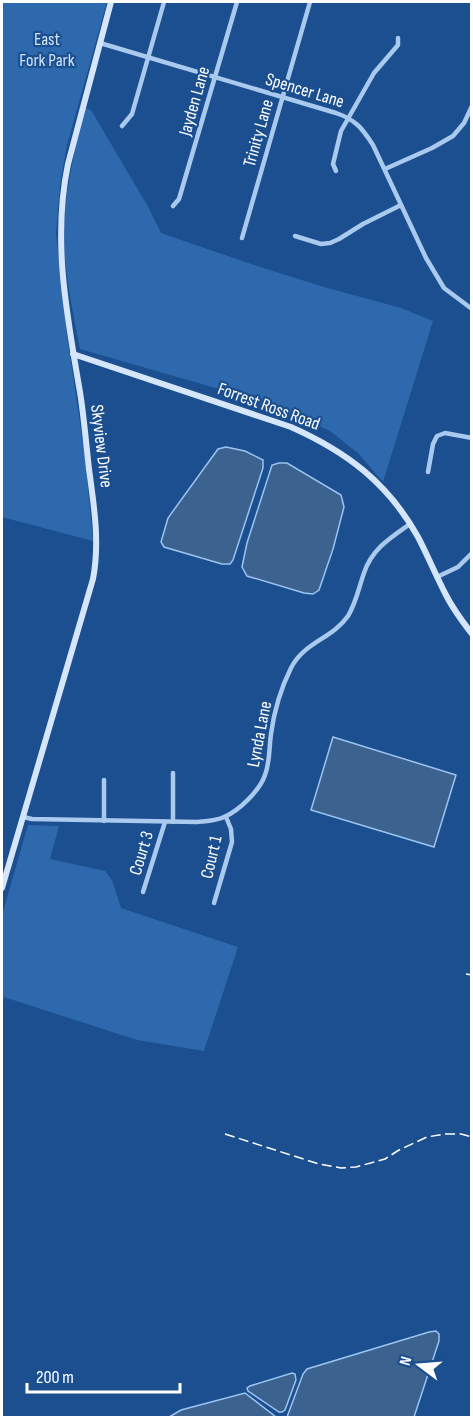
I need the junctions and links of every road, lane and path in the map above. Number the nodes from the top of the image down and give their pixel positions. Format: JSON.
{"nodes":[{"id":1,"x":111,"y":2,"type":"edge"},
{"id":2,"x":164,"y":2,"type":"edge"},
{"id":3,"x":237,"y":2,"type":"edge"},
{"id":4,"x":310,"y":2,"type":"edge"},
{"id":5,"x":398,"y":38,"type":"dead end"},
{"id":6,"x":100,"y":43,"type":"junction"},
{"id":7,"x":148,"y":57,"type":"junction"},
{"id":8,"x":215,"y":77,"type":"junction"},
{"id":9,"x":282,"y":97,"type":"junction"},
{"id":10,"x":471,"y":106,"type":"edge"},
{"id":11,"x":348,"y":117,"type":"junction"},
{"id":12,"x":122,"y":126,"type":"dead end"},
{"id":13,"x":385,"y":169,"type":"junction"},
{"id":14,"x":336,"y":171,"type":"dead end"},
{"id":15,"x":401,"y":205,"type":"junction"},
{"id":16,"x":173,"y":206,"type":"dead end"},
{"id":17,"x":295,"y":236,"type":"dead end"},
{"id":18,"x":242,"y":238,"type":"dead end"},
{"id":19,"x":471,"y":309,"type":"edge"},
{"id":20,"x":73,"y":354,"type":"junction"},
{"id":21,"x":471,"y":438,"type":"edge"},
{"id":22,"x":428,"y":472,"type":"dead end"},
{"id":23,"x":410,"y":524,"type":"junction"},
{"id":24,"x":471,"y":553,"type":"edge"},
{"id":25,"x":466,"y":560,"type":"junction"},
{"id":26,"x":471,"y":564,"type":"edge"},
{"id":27,"x":437,"y":577,"type":"junction"},
{"id":28,"x":471,"y":634,"type":"edge"},
{"id":29,"x":173,"y":773,"type":"dead end"},
{"id":30,"x":104,"y":780,"type":"dead end"},
{"id":31,"x":226,"y":817,"type":"junction"},
{"id":32,"x":23,"y":818,"type":"junction"},
{"id":33,"x":104,"y":821,"type":"junction"},
{"id":34,"x":165,"y":822,"type":"junction"},
{"id":35,"x":172,"y":822,"type":"junction"},
{"id":36,"x":2,"y":888,"type":"edge"},
{"id":37,"x":143,"y":892,"type":"dead end"},
{"id":38,"x":213,"y":903,"type":"dead end"}],
"edges":[{"from":1,"to":6,"type":"street","name":"Skyview Drive"},
{"from":2,"to":7,"type":"street"},
{"from":3,"to":8,"type":"street","name":"Jayden Lane"},
{"from":4,"to":9,"type":"street","name":"Trinity Lane"},
{"from":5,"to":11,"type":"street"},
{"from":6,"to":7,"type":"street","name":"Spencer Lane"},
{"from":6,"to":20,"type":"street","name":"Skyview Drive"},
{"from":7,"to":8,"type":"street","name":"Spencer Lane"},
{"from":7,"to":12,"type":"street"},
{"from":8,"to":9,"type":"street","name":"Spencer Lane"},
{"from":8,"to":16,"type":"street","name":"Jayden Lane"},
{"from":9,"to":11,"type":"street","name":"Spencer Lane"},
{"from":9,"to":18,"type":"street","name":"Trinity Lane"},
{"from":10,"to":13,"type":"street"},
{"from":11,"to":13,"type":"street","name":"Spencer Lane"},
{"from":11,"to":14,"type":"street"},
{"from":13,"to":15,"type":"street","name":"Spencer Lane"},
{"from":15,"to":17,"type":"street"},
{"from":15,"to":19,"type":"street","name":"Spencer Lane"},
{"from":20,"to":23,"type":"street","name":"Forrest Ross Road"},
{"from":20,"to":32,"type":"street","name":"Skyview Drive"},
{"from":21,"to":22,"type":"street"},
{"from":23,"to":27,"type":"street","name":"Forrest Ross Road"},
{"from":23,"to":31,"type":"street","name":"Lynda Lane"},
{"from":24,"to":25,"type":"street"},
{"from":25,"to":26,"type":"street"},
{"from":25,"to":27,"type":"street"},
{"from":27,"to":28,"type":"street","name":"Forrest Ross Road"},
{"from":29,"to":35,"type":"street"},
{"from":30,"to":33,"type":"street"},
{"from":31,"to":35,"type":"street"},
{"from":31,"to":38,"type":"street","name":"Court 1"},
{"from":32,"to":33,"type":"street"},
{"from":32,"to":36,"type":"street","name":"Skyview Drive"},
{"from":33,"to":34,"type":"street"},
{"from":34,"to":35,"type":"street"},
{"from":34,"to":37,"type":"street","name":"Court 3"}]}
